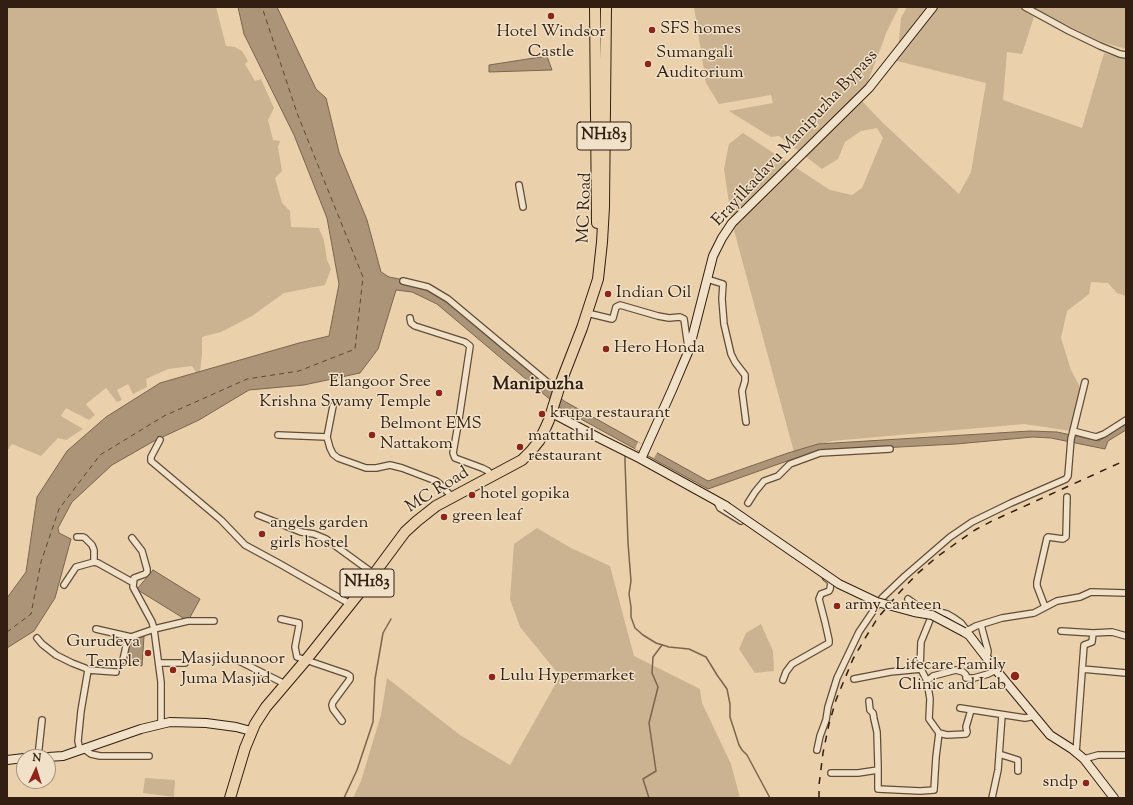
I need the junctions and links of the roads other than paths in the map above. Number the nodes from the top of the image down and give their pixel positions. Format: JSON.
{"nodes":[{"id":1,"x":595,"y":7,"type":"edge"},
{"id":2,"x":606,"y":7,"type":"edge"},
{"id":3,"x":933,"y":7,"type":"edge"},
{"id":4,"x":1025,"y":7,"type":"edge"},
{"id":5,"x":1126,"y":55,"type":"edge"},
{"id":6,"x":519,"y":185,"type":"dead end"},
{"id":7,"x":523,"y":207,"type":"dead end"},
{"id":8,"x":600,"y":265,"type":"junction"},
{"id":9,"x":707,"y":279,"type":"junction"},
{"id":10,"x":404,"y":281,"type":"dead end"},
{"id":11,"x":587,"y":313,"type":"junction"},
{"id":12,"x":410,"y":318,"type":"dead end"},
{"id":13,"x":689,"y":350,"type":"junction"},
{"id":14,"x":1085,"y":382,"type":"dead end"},
{"id":15,"x":557,"y":395,"type":"junction"},
{"id":16,"x":333,"y":406,"type":"dead end"},
{"id":17,"x":552,"y":413,"type":"junction"},
{"id":18,"x":1126,"y":420,"type":"edge"},
{"id":19,"x":746,"y":422,"type":"dead end"},
{"id":20,"x":1073,"y":432,"type":"junction"},
{"id":21,"x":278,"y":435,"type":"dead end"},
{"id":22,"x":328,"y":436,"type":"junction"},
{"id":23,"x":160,"y":440,"type":"dead end"},
{"id":24,"x":890,"y":449,"type":"dead end"},
{"id":25,"x":640,"y":459,"type":"junction"},
{"id":26,"x":492,"y":476,"type":"junction"},
{"id":27,"x":452,"y":497,"type":"junction"},
{"id":28,"x":1067,"y":497,"type":"dead end"},
{"id":29,"x":717,"y":502,"type":"junction"},
{"id":30,"x":748,"y":503,"type":"dead end"},
{"id":31,"x":258,"y":515,"type":"dead end"},
{"id":32,"x":77,"y":537,"type":"dead end"},
{"id":33,"x":132,"y":538,"type":"dead end"},
{"id":34,"x":94,"y":562,"type":"junction"},
{"id":35,"x":374,"y":574,"type":"junction"},
{"id":36,"x":132,"y":582,"type":"junction"},
{"id":37,"x":64,"y":585,"type":"dead end"},
{"id":38,"x":1126,"y":593,"type":"edge"},
{"id":39,"x":908,"y":599,"type":"dead end"},
{"id":40,"x":350,"y":604,"type":"junction"},
{"id":41,"x":1046,"y":607,"type":"junction"},
{"id":42,"x":932,"y":615,"type":"junction"},
{"id":43,"x":281,"y":619,"type":"dead end"},
{"id":44,"x":214,"y":621,"type":"dead end"},
{"id":45,"x":981,"y":625,"type":"junction"},
{"id":46,"x":96,"y":629,"type":"dead end"},
{"id":47,"x":154,"y":629,"type":"junction"},
{"id":48,"x":1061,"y":631,"type":"dead end"},
{"id":49,"x":967,"y":632,"type":"junction"},
{"id":50,"x":1093,"y":633,"type":"junction"},
{"id":51,"x":1126,"y":636,"type":"edge"},
{"id":52,"x":128,"y":637,"type":"junction"},
{"id":53,"x":37,"y":638,"type":"dead end"},
{"id":54,"x":986,"y":658,"type":"junction"},
{"id":55,"x":123,"y":660,"type":"dead end"},
{"id":56,"x":237,"y":660,"type":"dead end"},
{"id":57,"x":306,"y":660,"type":"junction"},
{"id":58,"x":159,"y":663,"type":"junction"},
{"id":59,"x":185,"y":663,"type":"dead end"},
{"id":60,"x":921,"y":669,"type":"junction"},
{"id":61,"x":1082,"y":669,"type":"junction"},
{"id":62,"x":88,"y":670,"type":"junction"},
{"id":63,"x":996,"y":670,"type":"junction"},
{"id":64,"x":116,"y":672,"type":"dead end"},
{"id":65,"x":1126,"y":673,"type":"edge"},
{"id":66,"x":854,"y":679,"type":"dead end"},
{"id":67,"x":783,"y":680,"type":"dead end"},
{"id":68,"x":927,"y":681,"type":"junction"},
{"id":69,"x":285,"y":684,"type":"junction"},
{"id":70,"x":869,"y":701,"type":"dead end"},
{"id":71,"x":960,"y":708,"type":"dead end"},
{"id":72,"x":971,"y":710,"type":"junction"},
{"id":73,"x":1002,"y":715,"type":"junction"},
{"id":74,"x":1034,"y":716,"type":"junction"},
{"id":75,"x":42,"y":720,"type":"dead end"},
{"id":76,"x":342,"y":721,"type":"dead end"},
{"id":77,"x":161,"y":724,"type":"junction"},
{"id":78,"x":251,"y":731,"type":"junction"},
{"id":79,"x":939,"y":733,"type":"junction"},
{"id":80,"x":39,"y":749,"type":"edge"},
{"id":81,"x":82,"y":750,"type":"junction"},
{"id":82,"x":817,"y":750,"type":"dead end"},
{"id":83,"x":1076,"y":753,"type":"junction"},
{"id":84,"x":999,"y":754,"type":"junction"},
{"id":85,"x":1126,"y":755,"type":"edge"},
{"id":86,"x":56,"y":756,"type":"edge"},
{"id":87,"x":149,"y":756,"type":"dead end"},
{"id":88,"x":1084,"y":759,"type":"junction"},
{"id":89,"x":878,"y":770,"type":"junction"},
{"id":90,"x":1018,"y":772,"type":"dead end"},
{"id":91,"x":831,"y":773,"type":"dead end"},
{"id":92,"x":230,"y":798,"type":"edge"},
{"id":93,"x":992,"y":798,"type":"edge"},
{"id":94,"x":1113,"y":798,"type":"edge"}],
"edges":[{"from":1,"to":8,"type":"highway","name":"MC Road","number":"NH183"},
{"from":2,"to":8,"type":"highway","name":"MC Road","number":"NH183"},
{"from":3,"to":9,"type":"main road","name":"Erayilkadavu Manipuzha Bypass"},
{"from":4,"to":5,"type":"street"},
{"from":6,"to":7,"type":"street"},
{"from":8,"to":11,"type":"highway","name":"MC Road","number":"NH183"},
{"from":9,"to":13,"type":"main road","name":"Erayilkadavu Manipuzha Bypass"},
{"from":9,"to":19,"type":"street"},
{"from":10,"to":15,"type":"street"},
{"from":11,"to":13,"type":"street"},
{"from":11,"to":15,"type":"highway","name":"MC Road","number":"NH183"},
{"from":12,"to":26,"type":"street"},
{"from":13,"to":25,"type":"main road","name":"Erayilkadavu Manipuzha Bypass"},
{"from":14,"to":20,"type":"street"},
{"from":15,"to":17,"type":"highway","name":"MC Road","number":"NH183"},
{"from":16,"to":22,"type":"street"},
{"from":17,"to":25,"type":"main road"},
{"from":17,"to":26,"type":"highway","name":"MC Road","number":"NH183"},
{"from":18,"to":20,"type":"street"},
{"from":20,"to":82,"type":"street"},
{"from":21,"to":22,"type":"street"},
{"from":22,"to":27,"type":"street"},
{"from":23,"to":40,"type":"street"},
{"from":24,"to":30,"type":"street"},
{"from":25,"to":29,"type":"main road"},
{"from":26,"to":27,"type":"highway","name":"MC Road","number":"NH183"},
{"from":27,"to":35,"type":"highway","name":"MC Road","number":"NH183"},
{"from":28,"to":41,"type":"street"},
{"from":29,"to":42,"type":"main road","bridge":true},
{"from":29,"to":67,"type":"street"},
{"from":31,"to":35,"type":"street"},
{"from":32,"to":34,"type":"street"},
{"from":33,"to":36,"type":"street"},
{"from":34,"to":36,"type":"street"},
{"from":34,"to":37,"type":"street"},
{"from":35,"to":40,"type":"highway","name":"MC Road","number":"NH183"},
{"from":36,"to":47,"type":"street"},
{"from":38,"to":41,"type":"street"},
{"from":39,"to":49,"type":"street"},
{"from":40,"to":57,"type":"highway","name":"MC Road","number":"NH183"},
{"from":41,"to":45,"type":"street"},
{"from":42,"to":49,"type":"main road","bridge":true},
{"from":42,"to":60,"type":"street"},
{"from":43,"to":57,"type":"street"},
{"from":44,"to":47,"type":"street"},
{"from":45,"to":49,"type":"street"},
{"from":45,"to":54,"type":"street"},
{"from":46,"to":52,"type":"street"},
{"from":47,"to":52,"type":"street"},
{"from":47,"to":58,"type":"street"},
{"from":48,"to":50,"type":"street"},
{"from":49,"to":54,"type":"main road"},
{"from":50,"to":51,"type":"street"},
{"from":50,"to":61,"type":"street"},
{"from":52,"to":55,"type":"street"},
{"from":53,"to":62,"type":"street"},
{"from":54,"to":63,"type":"main road"},
{"from":56,"to":69,"type":"street"},
{"from":57,"to":69,"type":"highway","name":"MC Road","number":"NH183"},
{"from":57,"to":76,"type":"street"},
{"from":58,"to":59,"type":"street"},
{"from":58,"to":77,"type":"street"},
{"from":60,"to":66,"type":"street"},
{"from":60,"to":68,"type":"street"},
{"from":61,"to":65,"type":"street"},
{"from":61,"to":83,"type":"street"},
{"from":62,"to":64,"type":"street"},
{"from":62,"to":81,"type":"street"},
{"from":63,"to":68,"type":"street"},
{"from":63,"to":74,"type":"main road"},
{"from":68,"to":79,"type":"street"},
{"from":69,"to":78,"type":"highway","name":"MC Road","number":"NH183"},
{"from":70,"to":89,"type":"street"},
{"from":71,"to":72,"type":"street"},
{"from":72,"to":73,"type":"street"},
{"from":72,"to":79,"type":"street"},
{"from":73,"to":74,"type":"street"},
{"from":73,"to":84,"type":"street"},
{"from":74,"to":83,"type":"main road"},
{"from":75,"to":80,"type":"street"},
{"from":77,"to":78,"type":"main road"},
{"from":77,"to":81,"type":"main road"},
{"from":78,"to":92,"type":"highway","name":"MC Road","number":"NH183"},
{"from":79,"to":89,"type":"street"},
{"from":81,"to":86,"type":"main road"},
{"from":81,"to":87,"type":"street"},
{"from":83,"to":88,"type":"main road"},
{"from":84,"to":90,"type":"street"},
{"from":84,"to":93,"type":"street"},
{"from":85,"to":88,"type":"street"},
{"from":88,"to":94,"type":"main road"},
{"from":89,"to":91,"type":"street"}]}
